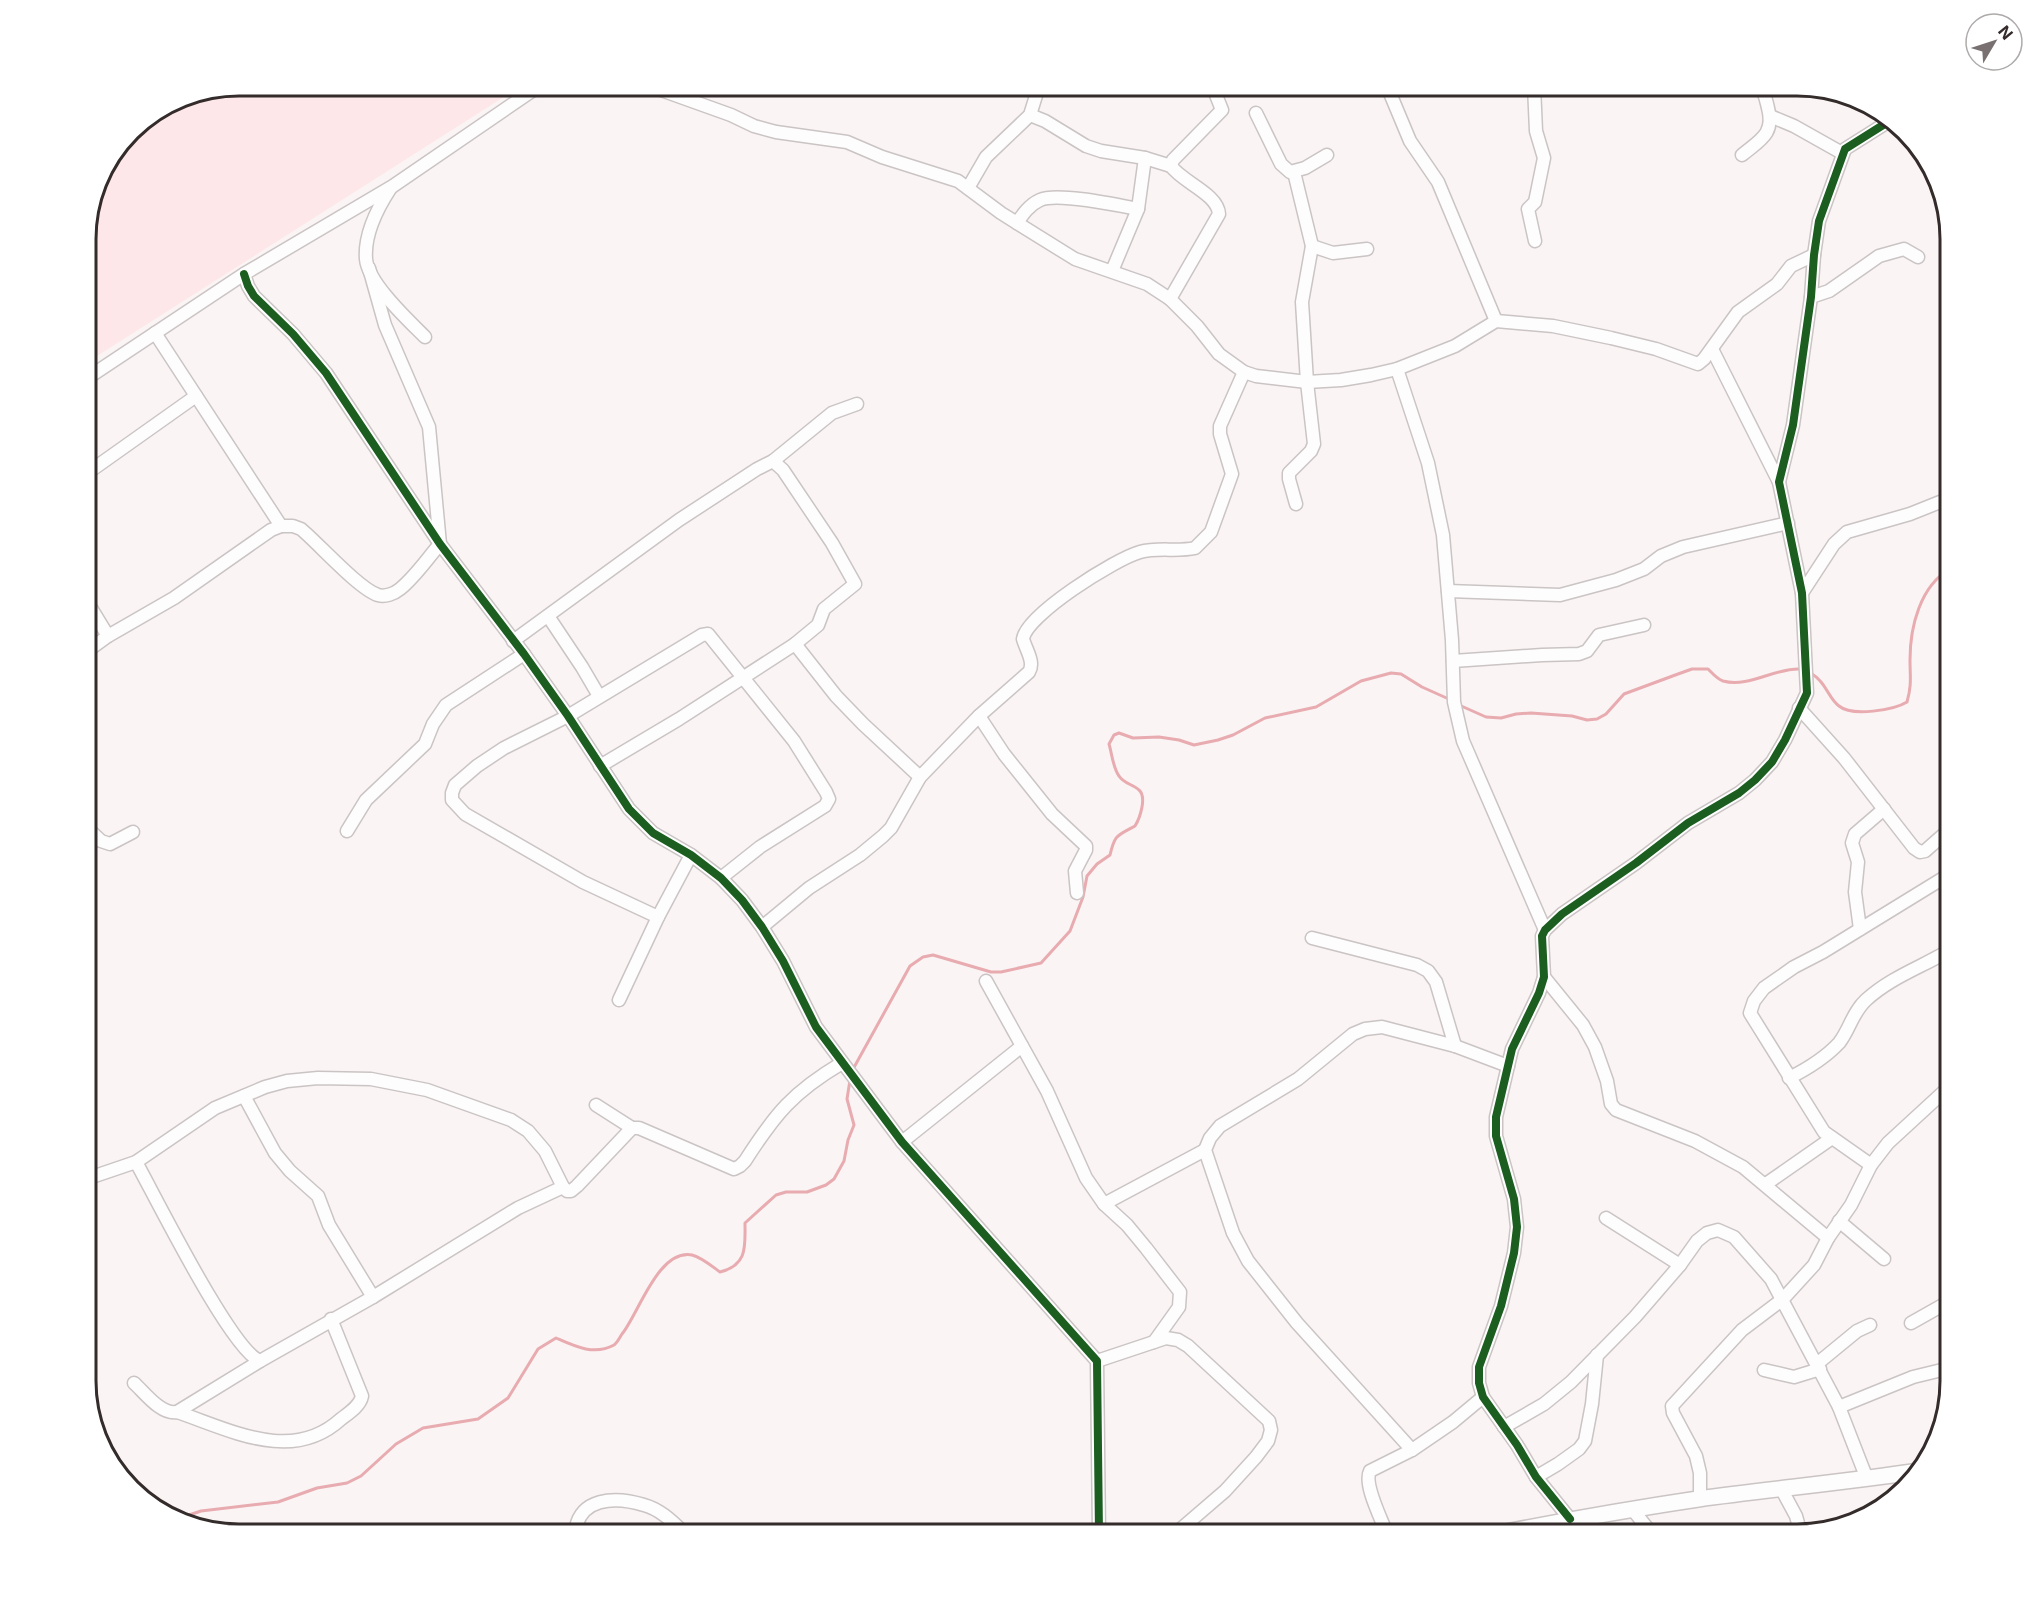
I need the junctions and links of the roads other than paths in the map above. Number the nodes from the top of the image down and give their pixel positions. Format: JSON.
{"nodes":[{"id":1,"x":524,"y":96,"type":"edge"},
{"id":2,"x":678,"y":96,"type":"edge"},
{"id":3,"x":1036,"y":96,"type":"edge"},
{"id":4,"x":1216,"y":96,"type":"edge"},
{"id":5,"x":1391,"y":96,"type":"edge"},
{"id":6,"x":1534,"y":96,"type":"edge"},
{"id":7,"x":1765,"y":96,"type":"edge"},
{"id":8,"x":1256,"y":113,"type":"dead end"},
{"id":9,"x":1030,"y":115,"type":"junction"},
{"id":10,"x":1770,"y":116,"type":"junction"},
{"id":11,"x":1883,"y":125,"type":"edge"},
{"id":12,"x":1842,"y":153,"type":"junction"},
{"id":13,"x":1327,"y":155,"type":"dead end"},
{"id":14,"x":1743,"y":155,"type":"dead end"},
{"id":15,"x":1145,"y":158,"type":"junction"},
{"id":16,"x":1172,"y":165,"type":"junction"},
{"id":17,"x":1294,"y":172,"type":"junction"},
{"id":18,"x":393,"y":186,"type":"junction"},
{"id":19,"x":968,"y":188,"type":"junction"},
{"id":20,"x":1138,"y":208,"type":"junction"},
{"id":21,"x":1017,"y":223,"type":"junction"},
{"id":22,"x":1535,"y":241,"type":"dead end"},
{"id":23,"x":1312,"y":246,"type":"junction"},
{"id":24,"x":1367,"y":249,"type":"dead end"},
{"id":25,"x":1814,"y":255,"type":"junction"},
{"id":26,"x":1918,"y":257,"type":"dead end"},
{"id":27,"x":369,"y":268,"type":"junction"},
{"id":28,"x":1112,"y":271,"type":"junction"},
{"id":29,"x":244,"y":274,"type":"junction"},
{"id":30,"x":1811,"y":297,"type":"junction"},
{"id":31,"x":1170,"y":299,"type":"junction"},
{"id":32,"x":1496,"y":321,"type":"junction"},
{"id":33,"x":155,"y":333,"type":"junction"},
{"id":34,"x":425,"y":337,"type":"dead end"},
{"id":35,"x":1712,"y":349,"type":"junction"},
{"id":36,"x":1397,"y":369,"type":"junction"},
{"id":37,"x":96,"y":372,"type":"edge"},
{"id":38,"x":1244,"y":372,"type":"junction"},
{"id":39,"x":1307,"y":382,"type":"junction"},
{"id":40,"x":196,"y":396,"type":"junction"},
{"id":41,"x":857,"y":404,"type":"dead end"},
{"id":42,"x":773,"y":461,"type":"junction"},
{"id":43,"x":96,"y":467,"type":"edge"},
{"id":44,"x":1779,"y":482,"type":"junction"},
{"id":45,"x":1940,"y":502,"type":"edge"},
{"id":46,"x":1296,"y":504,"type":"dead end"},
{"id":47,"x":1788,"y":523,"type":"junction"},
{"id":48,"x":280,"y":526,"type":"junction"},
{"id":49,"x":440,"y":544,"type":"junction"},
{"id":50,"x":1448,"y":591,"type":"junction"},
{"id":51,"x":1802,"y":593,"type":"junction"},
{"id":52,"x":96,"y":616,"type":"edge"},
{"id":53,"x":548,"y":616,"type":"junction"},
{"id":54,"x":1644,"y":625,"type":"dead end"},
{"id":55,"x":108,"y":636,"type":"junction"},
{"id":56,"x":513,"y":641,"type":"junction"},
{"id":57,"x":795,"y":644,"type":"junction"},
{"id":58,"x":96,"y":645,"type":"edge"},
{"id":59,"x":524,"y":654,"type":"junction"},
{"id":60,"x":1453,"y":661,"type":"junction"},
{"id":61,"x":743,"y":678,"type":"junction"},
{"id":62,"x":598,"y":696,"type":"junction"},
{"id":63,"x":1799,"y":708,"type":"junction"},
{"id":64,"x":568,"y":716,"type":"junction"},
{"id":65,"x":979,"y":716,"type":"junction"},
{"id":66,"x":600,"y":766,"type":"junction"},
{"id":67,"x":920,"y":777,"type":"junction"},
{"id":68,"x":1884,"y":808,"type":"junction"},
{"id":69,"x":347,"y":831,"type":"dead end"},
{"id":70,"x":133,"y":832,"type":"dead end"},
{"id":71,"x":96,"y":836,"type":"edge"},
{"id":72,"x":1940,"y":837,"type":"edge"},
{"id":73,"x":691,"y":855,"type":"junction"},
{"id":74,"x":721,"y":878,"type":"junction"},
{"id":75,"x":1940,"y":880,"type":"edge"},
{"id":76,"x":1077,"y":893,"type":"dead end"},
{"id":77,"x":658,"y":917,"type":"junction"},
{"id":78,"x":762,"y":927,"type":"junction"},
{"id":79,"x":1860,"y":929,"type":"junction"},
{"id":80,"x":1545,"y":930,"type":"junction"},
{"id":81,"x":1312,"y":938,"type":"dead end"},
{"id":82,"x":1940,"y":955,"type":"edge"},
{"id":83,"x":1544,"y":977,"type":"junction"},
{"id":84,"x":986,"y":981,"type":"dead end"},
{"id":85,"x":619,"y":1000,"type":"dead end"},
{"id":86,"x":1022,"y":1046,"type":"junction"},
{"id":87,"x":1455,"y":1046,"type":"junction"},
{"id":88,"x":843,"y":1064,"type":"junction"},
{"id":89,"x":1508,"y":1066,"type":"junction"},
{"id":90,"x":1789,"y":1078,"type":"junction"},
{"id":91,"x":1940,"y":1095,"type":"edge"},
{"id":92,"x":243,"y":1096,"type":"junction"},
{"id":93,"x":596,"y":1105,"type":"dead end"},
{"id":94,"x":632,"y":1128,"type":"junction"},
{"id":95,"x":1832,"y":1138,"type":"junction"},
{"id":96,"x":902,"y":1142,"type":"junction"},
{"id":97,"x":1205,"y":1150,"type":"junction"},
{"id":98,"x":136,"y":1162,"type":"junction"},
{"id":99,"x":1871,"y":1165,"type":"junction"},
{"id":100,"x":96,"y":1176,"type":"edge"},
{"id":101,"x":1766,"y":1184,"type":"junction"},
{"id":102,"x":563,"y":1187,"type":"junction"},
{"id":103,"x":1104,"y":1204,"type":"junction"},
{"id":104,"x":1606,"y":1218,"type":"dead end"},
{"id":105,"x":1839,"y":1221,"type":"junction"},
{"id":106,"x":1828,"y":1238,"type":"junction"},
{"id":107,"x":1884,"y":1259,"type":"dead end"},
{"id":108,"x":1680,"y":1265,"type":"junction"},
{"id":109,"x":373,"y":1297,"type":"junction"},
{"id":110,"x":1783,"y":1299,"type":"junction"},
{"id":111,"x":1940,"y":1307,"type":"edge"},
{"id":112,"x":331,"y":1319,"type":"junction"},
{"id":113,"x":1911,"y":1323,"type":"dead end"},
{"id":114,"x":1870,"y":1324,"type":"dead end"},
{"id":115,"x":1154,"y":1342,"type":"junction"},
{"id":116,"x":1597,"y":1355,"type":"junction"},
{"id":117,"x":260,"y":1361,"type":"junction"},
{"id":118,"x":1097,"y":1361,"type":"junction"},
{"id":119,"x":1819,"y":1366,"type":"junction"},
{"id":120,"x":1764,"y":1370,"type":"dead end"},
{"id":121,"x":1940,"y":1370,"type":"edge"},
{"id":122,"x":134,"y":1383,"type":"dead end"},
{"id":123,"x":1483,"y":1397,"type":"junction"},
{"id":124,"x":1839,"y":1407,"type":"junction"},
{"id":125,"x":177,"y":1412,"type":"junction"},
{"id":126,"x":1504,"y":1427,"type":"junction"},
{"id":127,"x":1412,"y":1450,"type":"junction"},
{"id":128,"x":1536,"y":1477,"type":"junction"},
{"id":129,"x":1903,"y":1477,"type":"edge"},
{"id":130,"x":1867,"y":1479,"type":"junction"},
{"id":131,"x":1782,"y":1490,"type":"junction"},
{"id":132,"x":1700,"y":1499,"type":"junction"},
{"id":133,"x":1634,"y":1510,"type":"junction"},
{"id":134,"x":576,"y":1524,"type":"edge"},
{"id":135,"x":675,"y":1524,"type":"edge"},
{"id":136,"x":1099,"y":1524,"type":"edge"},
{"id":137,"x":1187,"y":1524,"type":"edge"},
{"id":138,"x":1383,"y":1524,"type":"edge"},
{"id":139,"x":1565,"y":1524,"type":"edge"},
{"id":140,"x":1571,"y":1524,"type":"edge"},
{"id":141,"x":1644,"y":1524,"type":"edge"},
{"id":142,"x":1798,"y":1524,"type":"edge"}],
"edges":[{"from":1,"to":18,"type":"street"},
{"from":2,"to":19,"type":"street"},
{"from":3,"to":9,"type":"street"},
{"from":4,"to":16,"type":"street"},
{"from":5,"to":32,"type":"street"},
{"from":6,"to":22,"type":"street"},
{"from":7,"to":10,"type":"street"},
{"from":8,"to":17,"type":"street"},
{"from":9,"to":15,"type":"street"},
{"from":9,"to":19,"type":"street"},
{"from":10,"to":12,"type":"street"},
{"from":10,"to":14,"type":"street"},
{"from":11,"to":12,"type":"street"},
{"from":12,"to":25,"type":"street"},
{"from":13,"to":17,"type":"street"},
{"from":15,"to":16,"type":"street"},
{"from":15,"to":20,"type":"street"},
{"from":16,"to":31,"type":"street"},
{"from":17,"to":23,"type":"street"},
{"from":18,"to":27,"type":"street"},
{"from":18,"to":29,"type":"street"},
{"from":19,"to":21,"type":"street"},
{"from":20,"to":21,"type":"street"},
{"from":20,"to":28,"type":"street"},
{"from":21,"to":28,"type":"street"},
{"from":23,"to":24,"type":"street"},
{"from":23,"to":39,"type":"street"},
{"from":25,"to":30,"type":"street"},
{"from":25,"to":35,"type":"street"},
{"from":26,"to":30,"type":"street"},
{"from":27,"to":34,"type":"street"},
{"from":27,"to":49,"type":"street"},
{"from":28,"to":31,"type":"street"},
{"from":29,"to":33,"type":"street"},
{"from":29,"to":49,"type":"street"},
{"from":30,"to":44,"type":"street"},
{"from":31,"to":38,"type":"street"},
{"from":32,"to":35,"type":"street"},
{"from":32,"to":36,"type":"street"},
{"from":33,"to":37,"type":"street"},
{"from":33,"to":40,"type":"street"},
{"from":35,"to":44,"type":"street"},
{"from":36,"to":39,"type":"street"},
{"from":36,"to":50,"type":"street"},
{"from":38,"to":39,"type":"street"},
{"from":38,"to":65,"type":"street"},
{"from":39,"to":46,"type":"street"},
{"from":40,"to":43,"type":"street"},
{"from":40,"to":48,"type":"street"},
{"from":41,"to":42,"type":"street"},
{"from":42,"to":53,"type":"street"},
{"from":42,"to":57,"type":"street"},
{"from":44,"to":47,"type":"street"},
{"from":45,"to":51,"type":"street"},
{"from":47,"to":50,"type":"street"},
{"from":47,"to":51,"type":"street"},
{"from":48,"to":49,"type":"street"},
{"from":48,"to":55,"type":"street"},
{"from":49,"to":56,"type":"street"},
{"from":50,"to":60,"type":"street"},
{"from":51,"to":63,"type":"street"},
{"from":52,"to":55,"type":"street"},
{"from":53,"to":56,"type":"street"},
{"from":53,"to":62,"type":"street"},
{"from":54,"to":60,"type":"street"},
{"from":55,"to":58,"type":"street"},
{"from":56,"to":59,"type":"street"},
{"from":57,"to":61,"type":"street"},
{"from":57,"to":67,"type":"street"},
{"from":59,"to":64,"type":"street"},
{"from":59,"to":69,"type":"street"},
{"from":60,"to":80,"type":"street"},
{"from":61,"to":62,"type":"street"},
{"from":61,"to":66,"type":"street"},
{"from":61,"to":74,"type":"street"},
{"from":62,"to":64,"type":"street"},
{"from":63,"to":68,"type":"street"},
{"from":63,"to":80,"type":"street"},
{"from":64,"to":66,"type":"street"},
{"from":64,"to":77,"type":"street"},
{"from":65,"to":67,"type":"street"},
{"from":65,"to":76,"type":"street"},
{"from":66,"to":73,"type":"street"},
{"from":67,"to":78,"type":"street"},
{"from":68,"to":72,"type":"street"},
{"from":68,"to":79,"type":"street"},
{"from":70,"to":71,"type":"street"},
{"from":73,"to":74,"type":"street"},
{"from":73,"to":77,"type":"street"},
{"from":74,"to":78,"type":"street"},
{"from":75,"to":79,"type":"street"},
{"from":77,"to":85,"type":"street"},
{"from":78,"to":88,"type":"street"},
{"from":79,"to":90,"type":"street"},
{"from":80,"to":83,"type":"street"},
{"from":81,"to":87,"type":"street"},
{"from":82,"to":90,"type":"street"},
{"from":83,"to":89,"type":"street"},
{"from":83,"to":101,"type":"street"},
{"from":84,"to":86,"type":"street"},
{"from":86,"to":96,"type":"street"},
{"from":86,"to":103,"type":"street"},
{"from":87,"to":89,"type":"street"},
{"from":87,"to":97,"type":"street"},
{"from":88,"to":94,"type":"street"},
{"from":88,"to":96,"type":"street"},
{"from":89,"to":123,"type":"street"},
{"from":90,"to":95,"type":"street"},
{"from":91,"to":99,"type":"street"},
{"from":92,"to":98,"type":"street"},
{"from":92,"to":102,"type":"street"},
{"from":92,"to":109,"type":"street"},
{"from":93,"to":94,"type":"street"},
{"from":94,"to":102,"type":"street"},
{"from":95,"to":99,"type":"street"},
{"from":95,"to":101,"type":"street"},
{"from":96,"to":118,"type":"street"},
{"from":97,"to":103,"type":"street"},
{"from":97,"to":127,"type":"street"},
{"from":98,"to":100,"type":"street"},
{"from":98,"to":117,"type":"street"},
{"from":99,"to":105,"type":"street"},
{"from":101,"to":106,"type":"street"},
{"from":102,"to":109,"type":"street"},
{"from":103,"to":115,"type":"street"},
{"from":104,"to":108,"type":"street"},
{"from":105,"to":106,"type":"street"},
{"from":105,"to":107,"type":"street"},
{"from":106,"to":110,"type":"street"},
{"from":108,"to":110,"type":"street"},
{"from":108,"to":116,"type":"street"},
{"from":109,"to":112,"type":"street"},
{"from":110,"to":119,"type":"street"},
{"from":110,"to":132,"type":"street"},
{"from":111,"to":113,"type":"street"},
{"from":112,"to":117,"type":"street"},
{"from":112,"to":125,"type":"street"},
{"from":114,"to":119,"type":"street"},
{"from":115,"to":118,"type":"street"},
{"from":115,"to":137,"type":"street"},
{"from":116,"to":126,"type":"street"},
{"from":116,"to":128,"type":"street"},
{"from":117,"to":125,"type":"street"},
{"from":118,"to":136,"type":"street"},
{"from":119,"to":120,"type":"street"},
{"from":119,"to":124,"type":"street"},
{"from":121,"to":124,"type":"street"},
{"from":122,"to":125,"type":"street"},
{"from":123,"to":126,"type":"street"},
{"from":123,"to":127,"type":"street"},
{"from":124,"to":130,"type":"street"},
{"from":126,"to":128,"type":"street"},
{"from":127,"to":138,"type":"street"},
{"from":128,"to":139,"type":"street"},
{"from":129,"to":130,"type":"street"},
{"from":130,"to":131,"type":"street"},
{"from":131,"to":132,"type":"street"},
{"from":131,"to":142,"type":"street"},
{"from":132,"to":133,"type":"street"},
{"from":133,"to":140,"type":"street"},
{"from":133,"to":141,"type":"street"},
{"from":134,"to":135,"type":"street"}]}
